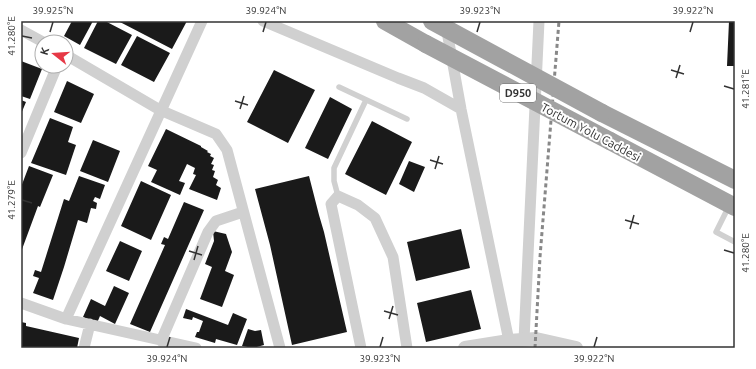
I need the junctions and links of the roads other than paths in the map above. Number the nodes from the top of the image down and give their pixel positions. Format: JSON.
{"nodes":[{"id":1,"x":202,"y":21,"type":"edge"},
{"id":2,"x":263,"y":21,"type":"edge"},
{"id":3,"x":385,"y":21,"type":"edge"},
{"id":4,"x":432,"y":21,"type":"edge"},
{"id":5,"x":445,"y":21,"type":"edge"},
{"id":6,"x":539,"y":21,"type":"edge"},
{"id":7,"x":21,"y":30,"type":"edge"},
{"id":8,"x":34,"y":37,"type":"edge"},
{"id":9,"x":74,"y":60,"type":"edge"},
{"id":10,"x":54,"y":74,"type":"edge"},
{"id":11,"x":339,"y":87,"type":"dead end"},
{"id":12,"x":366,"y":100,"type":"junction"},
{"id":13,"x":461,"y":109,"type":"junction"},
{"id":14,"x":160,"y":110,"type":"junction"},
{"id":15,"x":408,"y":119,"type":"dead end"},
{"id":16,"x":21,"y":153,"type":"edge"},
{"id":17,"x":735,"y":180,"type":"edge"},
{"id":18,"x":338,"y":196,"type":"junction"},
{"id":19,"x":732,"y":206,"type":"edge"},
{"id":20,"x":243,"y":212,"type":"junction"},
{"id":21,"x":735,"y":242,"type":"edge"},
{"id":22,"x":21,"y":303,"type":"edge"},
{"id":23,"x":66,"y":318,"type":"junction"},
{"id":24,"x":90,"y":324,"type":"junction"},
{"id":25,"x":524,"y":340,"type":"junction"},
{"id":26,"x":161,"y":341,"type":"junction"},
{"id":27,"x":509,"y":341,"type":"junction"},
{"id":28,"x":84,"y":348,"type":"edge"},
{"id":29,"x":196,"y":348,"type":"edge"},
{"id":30,"x":280,"y":348,"type":"edge"},
{"id":31,"x":361,"y":348,"type":"edge"},
{"id":32,"x":407,"y":348,"type":"edge"},
{"id":33,"x":465,"y":348,"type":"edge"},
{"id":34,"x":576,"y":348,"type":"edge"}],
"edges":[{"from":1,"to":14,"type":"street"},
{"from":2,"to":13,"type":"street"},
{"from":3,"to":19,"type":"highway","name":"Tortum Yolu Caddesi","number":"D950","bridge":true},
{"from":4,"to":17,"type":"highway","name":"Tortum Yolu Caddesi","number":"D950","bridge":true},
{"from":5,"to":13,"type":"street"},
{"from":6,"to":25,"type":"street"},
{"from":7,"to":8,"type":"street"},
{"from":9,"to":14,"type":"street"},
{"from":10,"to":16,"type":"street"},
{"from":11,"to":12,"type":"lane"},
{"from":12,"to":15,"type":"lane"},
{"from":12,"to":18,"type":"lane"},
{"from":13,"to":27,"type":"street"},
{"from":14,"to":20,"type":"street"},
{"from":14,"to":23,"type":"street"},
{"from":18,"to":31,"type":"street"},
{"from":18,"to":32,"type":"street"},
{"from":19,"to":21,"type":"lane"},
{"from":20,"to":26,"type":"street"},
{"from":20,"to":30,"type":"street"},
{"from":22,"to":23,"type":"street"},
{"from":23,"to":24,"type":"street"},
{"from":24,"to":26,"type":"street"},
{"from":24,"to":28,"type":"street"},
{"from":25,"to":27,"type":"street"},
{"from":25,"to":34,"type":"street"},
{"from":26,"to":29,"type":"street"},
{"from":27,"to":33,"type":"street"}]}
